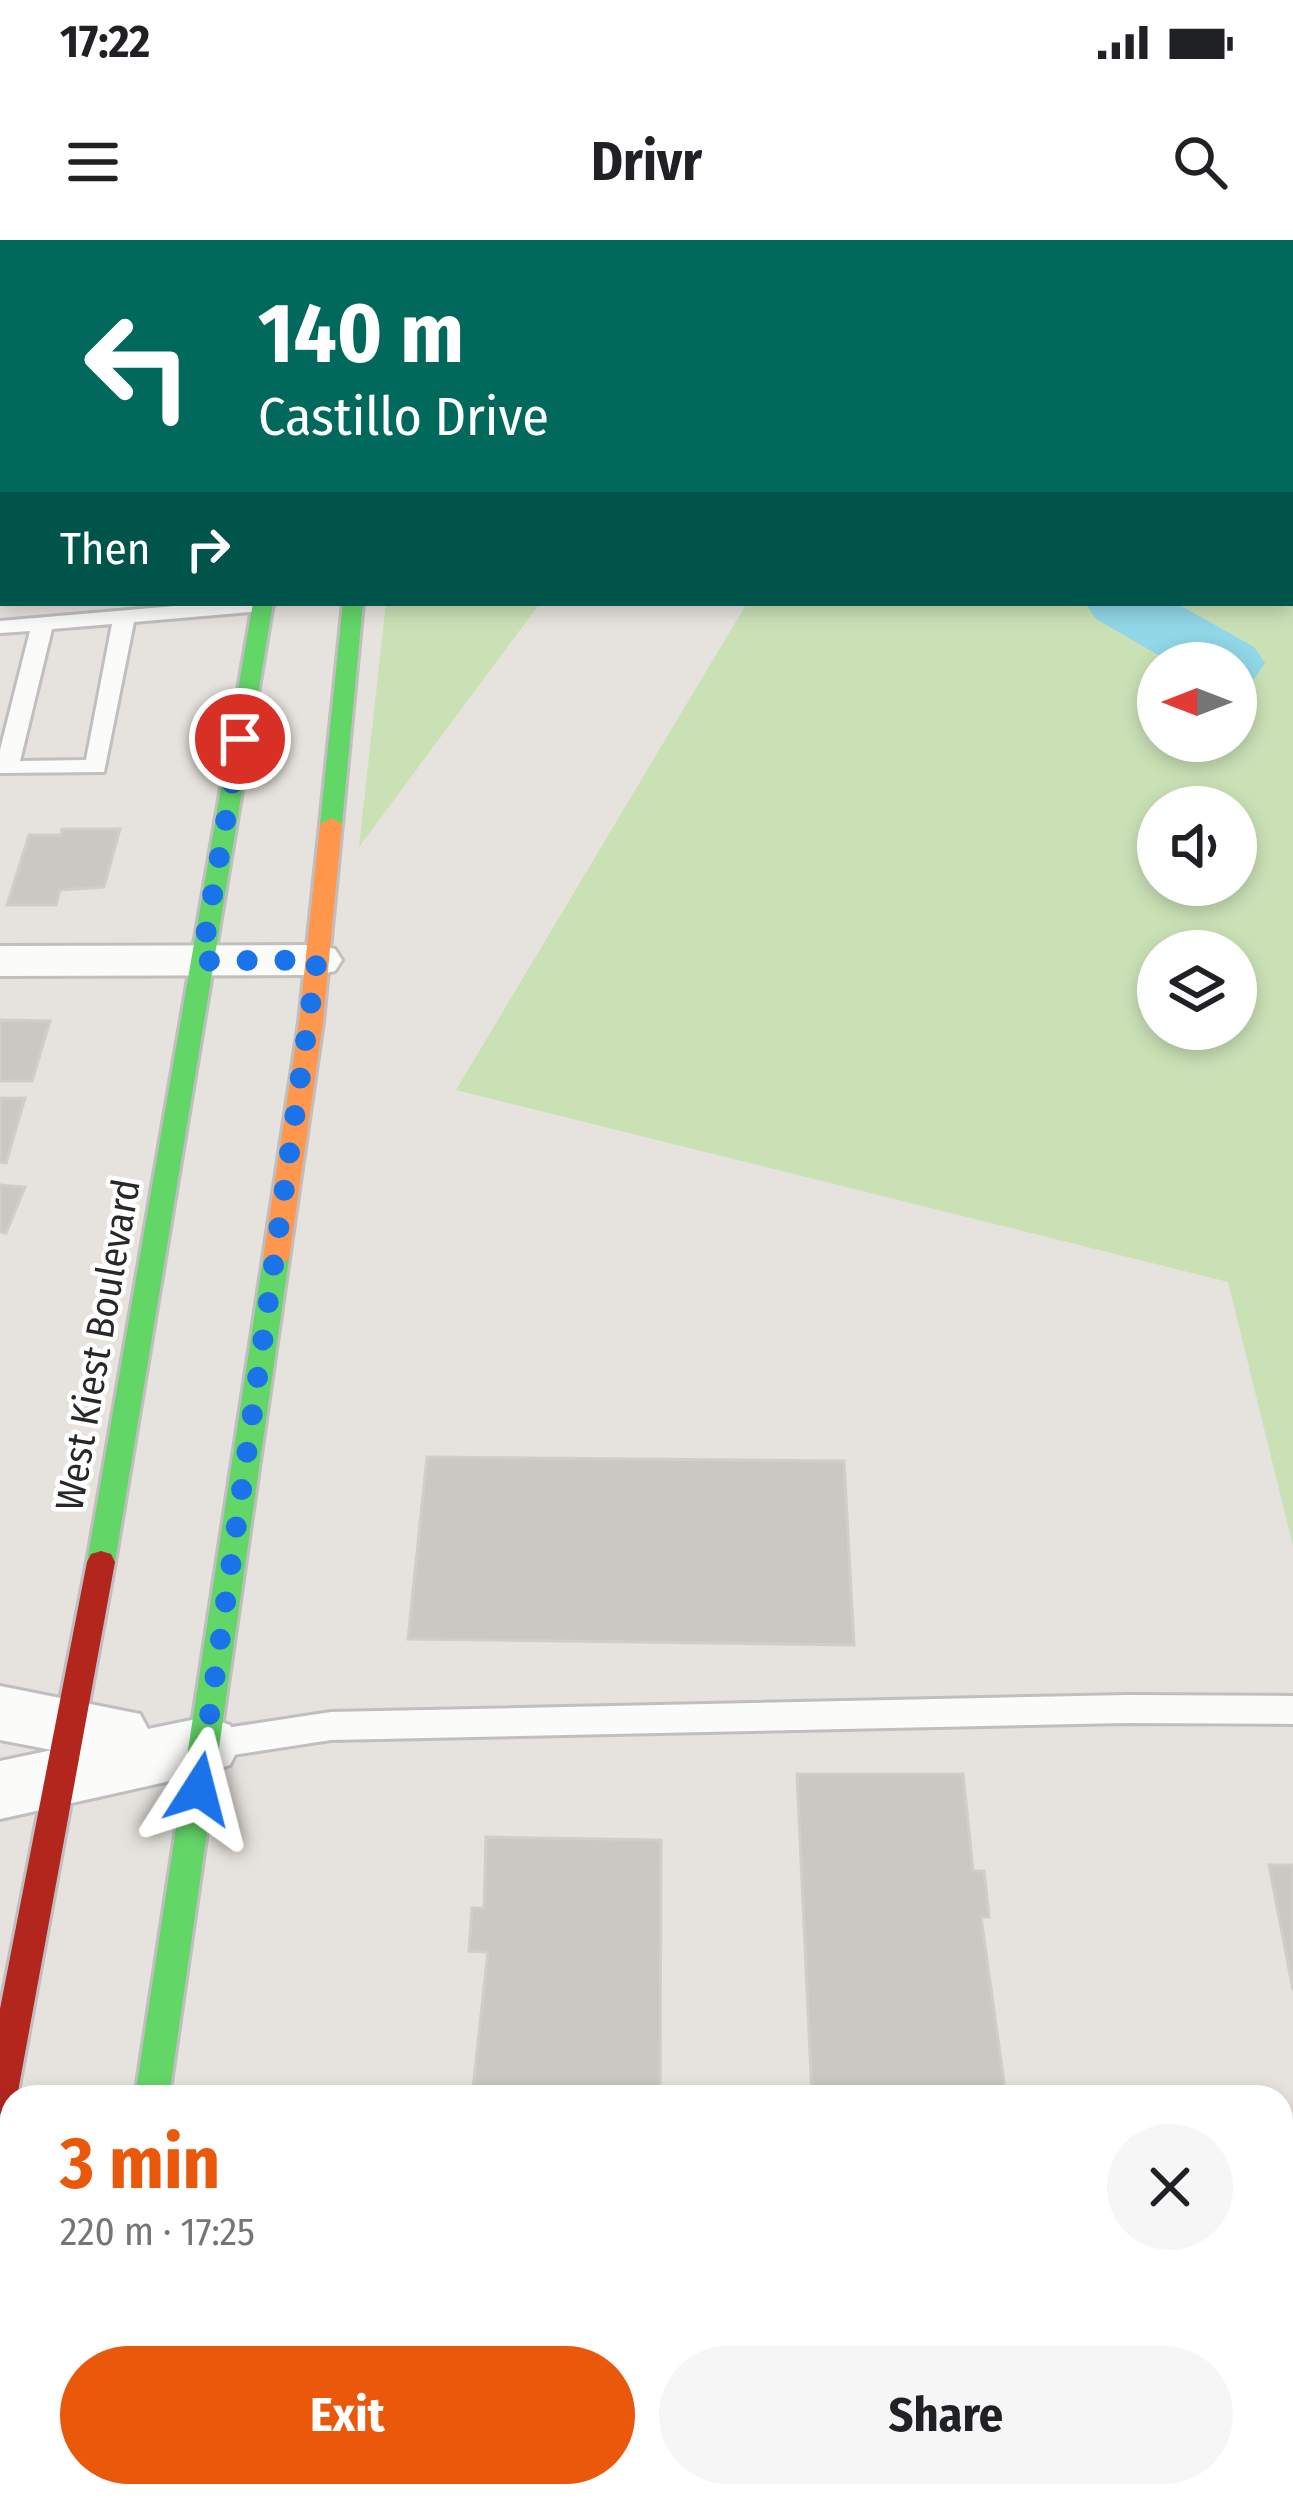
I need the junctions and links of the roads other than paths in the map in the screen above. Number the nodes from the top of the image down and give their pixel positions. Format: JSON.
{"nodes":[{"id":1,"x":240,"y":606,"type":"edge"},
{"id":2,"x":263,"y":606,"type":"edge"},
{"id":3,"x":353,"y":606,"type":"edge"},
{"id":4,"x":124,"y":616,"type":"junction"},
{"id":5,"x":0,"y":627,"type":"edge"},
{"id":6,"x":42,"y":627,"type":"junction"},
{"id":7,"x":317,"y":960,"type":"junction"},
{"id":8,"x":0,"y":961,"type":"edge"},
{"id":9,"x":201,"y":961,"type":"junction"},
{"id":10,"x":1293,"y":1710,"type":"edge"},
{"id":11,"x":0,"y":1713,"type":"edge"},
{"id":12,"x":206,"y":1745,"type":"junction"},
{"id":13,"x":46,"y":1764,"type":"edge"},
{"id":14,"x":2,"y":2085,"type":"edge"},
{"id":15,"x":154,"y":2085,"type":"edge"}],
"edges":[{"from":1,"to":4,"type":"lane"},
{"from":2,"to":9,"type":"main road","name":"West Kiest Boulevard"},
{"from":3,"to":7,"type":"main road"},
{"from":4,"to":6,"type":"lane"},
{"from":4,"to":6,"type":"lane"},
{"from":5,"to":6,"type":"lane"},
{"from":7,"to":9,"type":"street"},
{"from":7,"to":12,"type":"main road"},
{"from":8,"to":9,"type":"street"},
{"from":9,"to":13,"type":"main road","name":"West Kiest Boulevard"},
{"from":10,"to":12,"type":"lane"},
{"from":11,"to":13,"type":"street"},
{"from":12,"to":13,"type":"street"},
{"from":12,"to":15,"type":"main road"},
{"from":13,"to":14,"type":"main road","name":"West Kiest Boulevard"}]}
